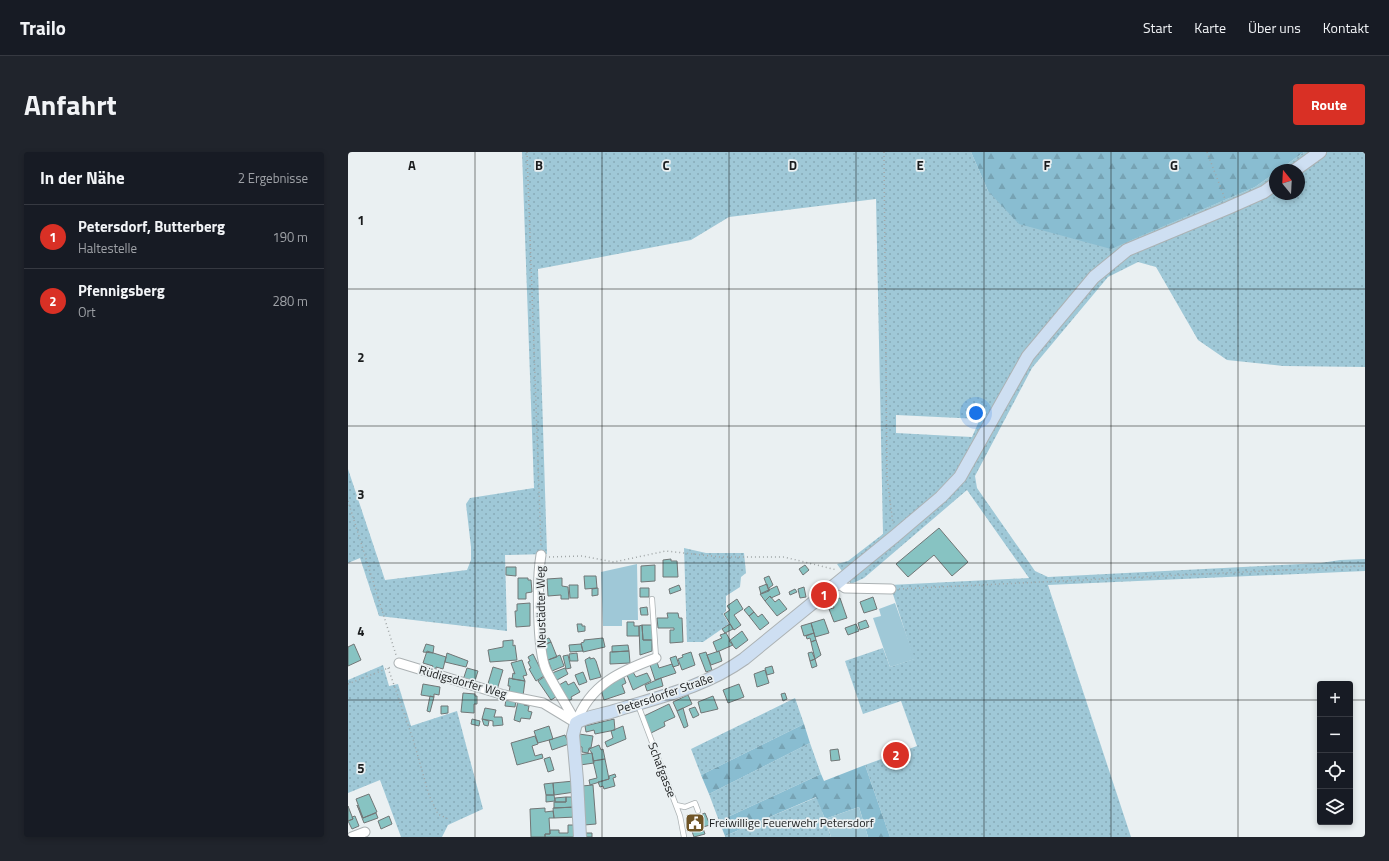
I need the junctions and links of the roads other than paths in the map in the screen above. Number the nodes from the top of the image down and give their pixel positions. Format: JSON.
{"nodes":[{"id":1,"x":1320,"y":152,"type":"edge"},
{"id":2,"x":1303,"y":164,"type":"edge"},
{"id":3,"x":1269,"y":188,"type":"edge"},
{"id":4,"x":541,"y":556,"type":"road end"},
{"id":5,"x":841,"y":581,"type":"junction"},
{"id":6,"x":890,"y":589,"type":"road end"},
{"id":7,"x":652,"y":599,"type":"dead end"},
{"id":8,"x":656,"y":658,"type":"joint"},
{"id":9,"x":399,"y":663,"type":"road end"},
{"id":10,"x":638,"y":704,"type":"junction"},
{"id":11,"x":576,"y":723,"type":"junction"},
{"id":12,"x":676,"y":805,"type":"junction"},
{"id":13,"x":698,"y":811,"type":"dead end"},
{"id":14,"x":365,"y":832,"type":"dead end"},
{"id":15,"x":352,"y":837,"type":"edge"},
{"id":16,"x":580,"y":837,"type":"edge"},
{"id":17,"x":684,"y":837,"type":"edge"}],
"edges":[{"from":1,"to":2,"type":"main road"},
{"from":3,"to":5,"type":"main road","name":"Petersdorfer Straße"},
{"from":4,"to":11,"type":"street","name":"Neustädter Weg"},
{"from":5,"to":6,"type":"street"},
{"from":5,"to":10,"type":"main road","name":"Petersdorfer Straße"},
{"from":7,"to":8,"type":"lane"},
{"from":8,"to":11,"type":"street"},
{"from":9,"to":11,"type":"street","name":"Rüdigsdorfer Weg"},
{"from":10,"to":11,"type":"main road","name":"Petersdorfer Straße"},
{"from":10,"to":12,"type":"lane","name":"Schafgasse"},
{"from":11,"to":16,"type":"main road"},
{"from":12,"to":13,"type":"lane"},
{"from":12,"to":17,"type":"lane","name":"Schafgasse"},
{"from":14,"to":15,"type":"street"}]}
